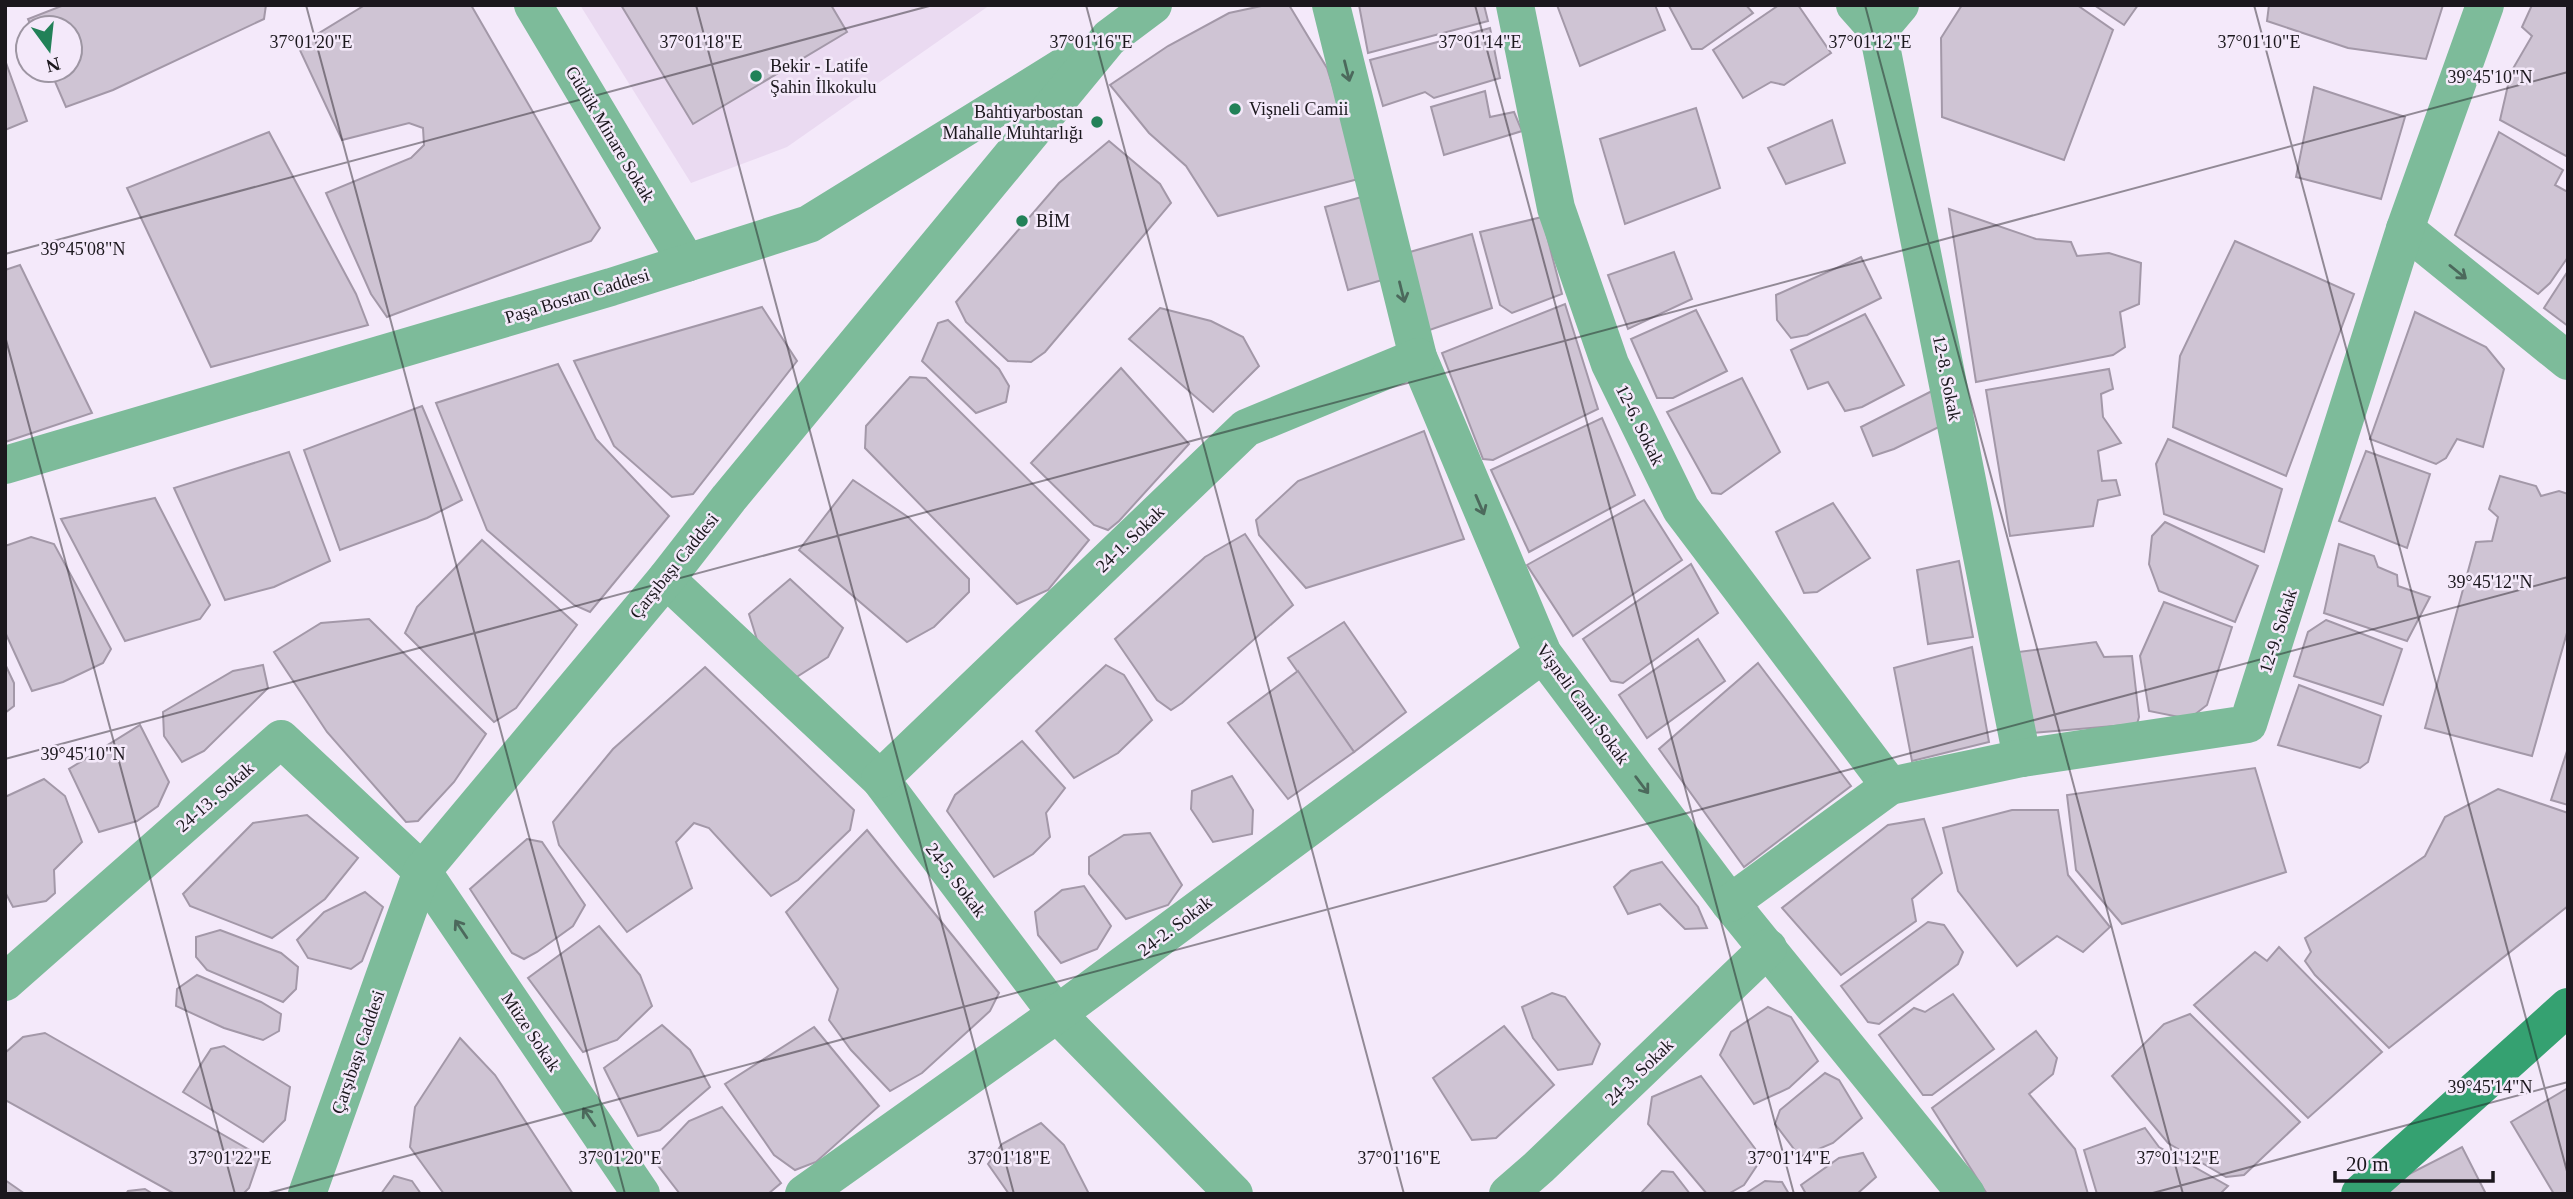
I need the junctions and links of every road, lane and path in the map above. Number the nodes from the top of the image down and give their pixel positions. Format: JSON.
{"nodes":[{"id":1,"x":533,"y":5,"type":"edge"},
{"id":2,"x":1153,"y":5,"type":"edge"},
{"id":3,"x":1331,"y":5,"type":"edge"},
{"id":4,"x":1515,"y":5,"type":"edge"},
{"id":5,"x":2485,"y":5,"type":"edge"},
{"id":6,"x":1877,"y":14,"type":"edge"},
{"id":7,"x":1109,"y":38,"type":"junction"},
{"id":8,"x":2405,"y":229,"type":"junction"},
{"id":9,"x":687,"y":263,"type":"junction"},
{"id":10,"x":1418,"y":357,"type":"junction"},
{"id":11,"x":2568,"y":361,"type":"edge"},
{"id":12,"x":5,"y":465,"type":"edge"},
{"id":13,"x":666,"y":579,"type":"junction"},
{"id":14,"x":1543,"y":654,"type":"junction"},
{"id":15,"x":2022,"y":758,"type":"junction"},
{"id":16,"x":880,"y":779,"type":"junction"},
{"id":17,"x":1890,"y":786,"type":"junction"},
{"id":18,"x":422,"y":871,"type":"junction"},
{"id":19,"x":1730,"y":903,"type":"junction"},
{"id":20,"x":1768,"y":948,"type":"junction"},
{"id":21,"x":5,"y":982,"type":"edge"},
{"id":22,"x":2568,"y":1007,"type":"edge"},
{"id":23,"x":1057,"y":1014,"type":"junction"},
{"id":24,"x":1549,"y":1181,"type":"edge"},
{"id":25,"x":307,"y":1194,"type":"edge"},
{"id":26,"x":640,"y":1194,"type":"edge"},
{"id":27,"x":804,"y":1194,"type":"edge"},
{"id":28,"x":1234,"y":1194,"type":"edge"},
{"id":29,"x":1508,"y":1194,"type":"edge"},
{"id":30,"x":1966,"y":1194,"type":"edge"},
{"id":31,"x":2360,"y":1194,"type":"edge"}],
"edges":[{"from":1,"to":9,"type":"street","name":"Güdük Minare Sokak"},
{"from":2,"to":7,"type":"street","name":"Çarşıbaşı Caddesi"},
{"from":3,"to":10,"type":"street","name":"Vişneli Cami Sokak","one_way":true},
{"from":4,"to":17,"type":"street","name":"12-6. Sokak"},
{"from":5,"to":8,"type":"street","name":"12-9. Sokak"},
{"from":6,"to":15,"type":"street","name":"12-8. Sokak"},
{"from":7,"to":9,"type":"street","name":"Paşa Bostan Caddesi"},
{"from":7,"to":13,"type":"street","name":"Çarşıbaşı Caddesi"},
{"from":8,"to":11,"type":"street","one_way":true},
{"from":8,"to":15,"type":"street","name":"12-9. Sokak"},
{"from":9,"to":12,"type":"street","name":"Paşa Bostan Caddesi"},
{"from":10,"to":14,"type":"street","name":"Vişneli Cami Sokak","one_way":true},
{"from":10,"to":16,"type":"street","name":"24-1. Sokak"},
{"from":13,"to":16,"type":"street","name":"24-5. Sokak"},
{"from":13,"to":18,"type":"street","name":"Çarşıbaşı Caddesi"},
{"from":14,"to":19,"type":"street","name":"Vişneli Cami Sokak","one_way":true},
{"from":14,"to":23,"type":"street","name":"24-2. Sokak"},
{"from":15,"to":17,"type":"street","name":"12-9. Sokak"},
{"from":16,"to":23,"type":"street","name":"24-5. Sokak"},
{"from":17,"to":19,"type":"street","name":"12-9. Sokak"},
{"from":18,"to":21,"type":"street","name":"24-13. Sokak"},
{"from":18,"to":25,"type":"street","name":"Çarşıbaşı Caddesi"},
{"from":26,"to":18,"type":"street","name":"Müze Sokak","one_way":true},
{"from":19,"to":20,"type":"street","name":"Vişneli Cami Sokak"},
{"from":20,"to":24,"type":"street","name":"24-3. Sokak"},
{"from":20,"to":30,"type":"street","name":"Vişneli Cami Sokak"},
{"from":22,"to":31,"type":"street"},
{"from":23,"to":27,"type":"street","name":"24-2. Sokak"},
{"from":23,"to":28,"type":"street","name":"24-5. Sokak"},
{"from":24,"to":29,"type":"street","name":"24-3. Sokak"}]}
